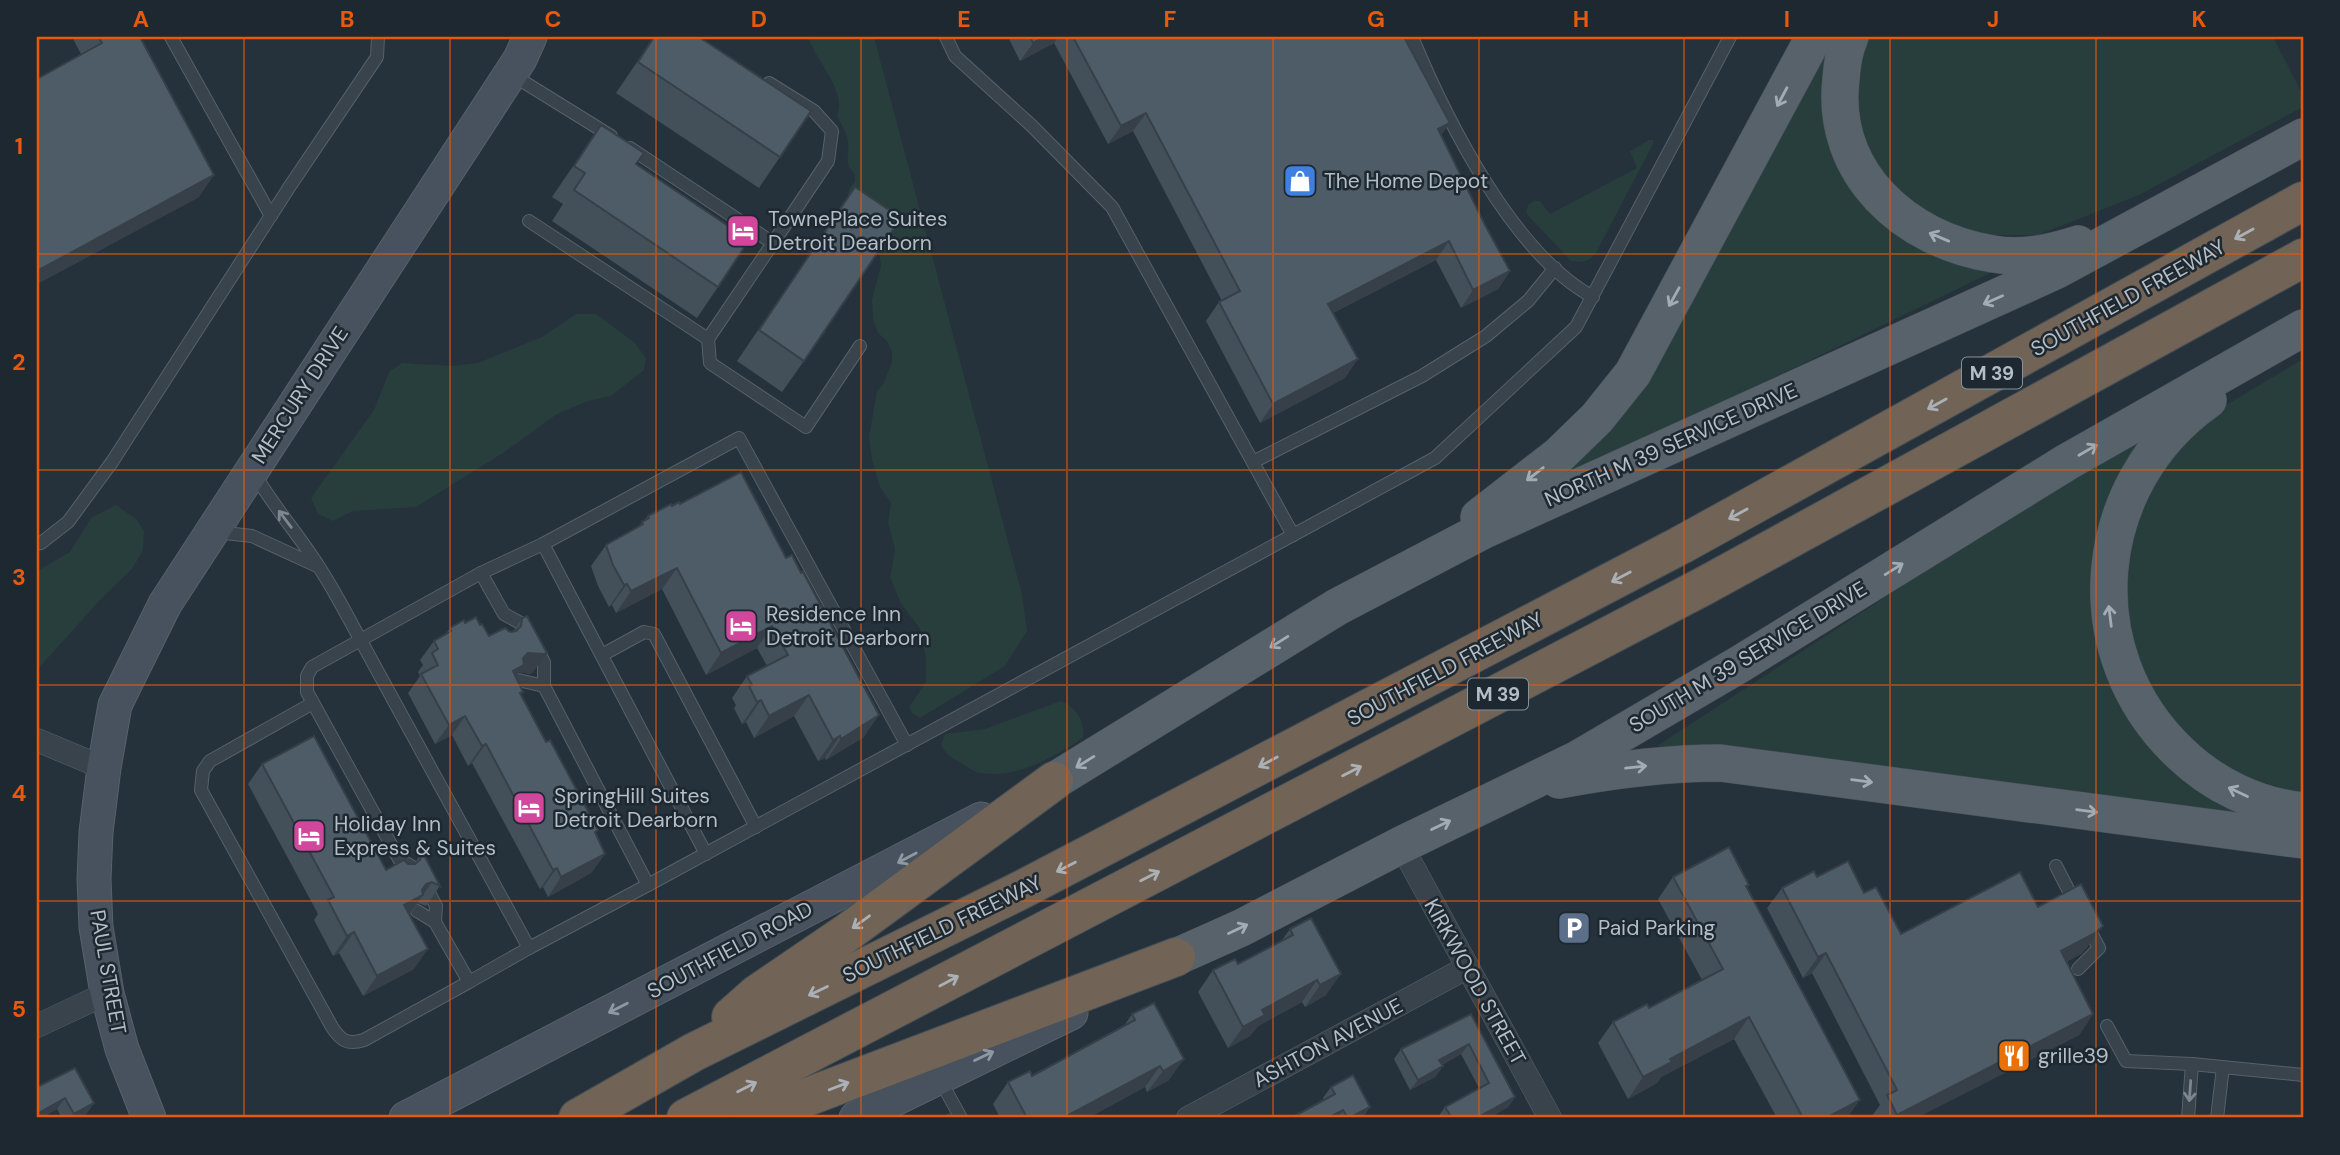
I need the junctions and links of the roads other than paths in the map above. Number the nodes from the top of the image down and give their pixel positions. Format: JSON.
{"nodes":[{"id":1,"x":171,"y":37,"type":"edge"},
{"id":2,"x":378,"y":37,"type":"edge"},
{"id":3,"x":530,"y":37,"type":"edge"},
{"id":4,"x":946,"y":37,"type":"edge"},
{"id":5,"x":1412,"y":37,"type":"edge"},
{"id":6,"x":1730,"y":37,"type":"edge"},
{"id":7,"x":1814,"y":37,"type":"edge"},
{"id":8,"x":1850,"y":37,"type":"edge"},
{"id":9,"x":511,"y":74,"type":"junction"},
{"id":10,"x":759,"y":77,"type":"edge"},
{"id":11,"x":2303,"y":137,"type":"edge"},
{"id":12,"x":2303,"y":201,"type":"edge"},
{"id":13,"x":271,"y":216,"type":"junction"},
{"id":14,"x":529,"y":221,"type":"dead end"},
{"id":15,"x":2148,"y":221,"type":"junction"},
{"id":16,"x":773,"y":243,"type":"junction"},
{"id":17,"x":2303,"y":258,"type":"edge"},
{"id":18,"x":1555,"y":268,"type":"junction"},
{"id":19,"x":1593,"y":297,"type":"junction"},
{"id":20,"x":2303,"y":328,"type":"edge"},
{"id":21,"x":2303,"y":333,"type":"edge"},
{"id":22,"x":708,"y":339,"type":"junction"},
{"id":23,"x":860,"y":346,"type":"dead end"},
{"id":24,"x":1253,"y":462,"type":"junction"},
{"id":25,"x":251,"y":470,"type":"junction"},
{"id":26,"x":213,"y":532,"type":"junction"},
{"id":27,"x":1293,"y":535,"type":"junction"},
{"id":28,"x":37,"y":544,"type":"edge"},
{"id":29,"x":543,"y":544,"type":"junction"},
{"id":30,"x":319,"y":567,"type":"junction"},
{"id":31,"x":481,"y":573,"type":"junction"},
{"id":32,"x":1337,"y":607,"type":"junction"},
{"id":33,"x":360,"y":639,"type":"junction"},
{"id":34,"x":602,"y":655,"type":"junction"},
{"id":35,"x":518,"y":680,"type":"edge"},
{"id":36,"x":544,"y":685,"type":"junction"},
{"id":37,"x":313,"y":703,"type":"junction"},
{"id":38,"x":37,"y":740,"type":"edge"},
{"id":39,"x":907,"y":745,"type":"junction"},
{"id":40,"x":103,"y":768,"type":"junction"},
{"id":41,"x":1054,"y":781,"type":"junction"},
{"id":42,"x":1498,"y":798,"type":"junction"},
{"id":43,"x":2303,"y":811,"type":"edge"},
{"id":44,"x":756,"y":827,"type":"junction"},
{"id":45,"x":2303,"y":840,"type":"edge"},
{"id":46,"x":1401,"y":845,"type":"junction"},
{"id":47,"x":706,"y":854,"type":"junction"},
{"id":48,"x":398,"y":859,"type":"junction"},
{"id":49,"x":2056,"y":866,"type":"dead end"},
{"id":50,"x":398,"y":876,"type":"edge"},
{"id":51,"x":648,"y":885,"type":"junction"},
{"id":52,"x":417,"y":911,"type":"edge"},
{"id":53,"x":435,"y":922,"type":"junction"},
{"id":54,"x":529,"y":948,"type":"junction"},
{"id":55,"x":1176,"y":957,"type":"junction"},
{"id":56,"x":1468,"y":967,"type":"junction"},
{"id":57,"x":2078,"y":969,"type":"dead end"},
{"id":58,"x":469,"y":982,"type":"junction"},
{"id":59,"x":107,"y":993,"type":"junction"},
{"id":60,"x":37,"y":1026,"type":"edge"},
{"id":61,"x":2107,"y":1026,"type":"dead end"},
{"id":62,"x":694,"y":1052,"type":"junction"},
{"id":63,"x":2192,"y":1064,"type":"junction"},
{"id":64,"x":2223,"y":1067,"type":"junction"},
{"id":65,"x":2303,"y":1075,"type":"edge"},
{"id":66,"x":939,"y":1078,"type":"junction"},
{"id":67,"x":149,"y":1118,"type":"edge"},
{"id":68,"x":405,"y":1118,"type":"edge"},
{"id":69,"x":578,"y":1118,"type":"edge"},
{"id":70,"x":687,"y":1118,"type":"edge"},
{"id":71,"x":752,"y":1118,"type":"edge"},
{"id":72,"x":856,"y":1118,"type":"edge"},
{"id":73,"x":961,"y":1118,"type":"edge"},
{"id":74,"x":1188,"y":1118,"type":"edge"},
{"id":75,"x":1550,"y":1118,"type":"edge"},
{"id":76,"x":2188,"y":1118,"type":"edge"},
{"id":77,"x":2217,"y":1118,"type":"edge"}],
"edges":[{"from":1,"to":13,"type":"lane"},
{"from":2,"to":13,"type":"lane"},
{"from":3,"to":9,"type":"street","name":"MERCURY DRIVE"},
{"from":4,"to":24,"type":"lane"},
{"from":5,"to":18,"type":"lane"},
{"from":6,"to":19,"type":"lane"},
{"from":7,"to":32,"type":"main road","one_way":true},
{"from":15,"to":8,"type":"main road","one_way":true},
{"from":9,"to":16,"type":"lane"},
{"from":9,"to":25,"type":"street","name":"MERCURY DRIVE"},
{"from":10,"to":16,"type":"lane"},
{"from":11,"to":15,"type":"main road","name":"NORTH M 39 SERVICE DRIVE"},
{"from":12,"to":62,"type":"highway","name":"SOUTHFIELD FREEWAY","number":"M 39","one_way":true},
{"from":13,"to":28,"type":"lane"},
{"from":14,"to":22,"type":"lane"},
{"from":15,"to":32,"type":"main road","name":"NORTH M 39 SERVICE DRIVE","one_way":true},
{"from":16,"to":22,"type":"lane"},
{"from":70,"to":17,"type":"highway","number":"M 39","one_way":true},
{"from":18,"to":19,"type":"lane"},
{"from":18,"to":24,"type":"lane"},
{"from":19,"to":27,"type":"lane"},
{"from":42,"to":20,"type":"main road","name":"SOUTH M 39 SERVICE DRIVE","one_way":true},
{"from":43,"to":21,"type":"main road","one_way":true},
{"from":22,"to":23,"type":"lane"},
{"from":24,"to":27,"type":"lane"},
{"from":25,"to":26,"type":"street","name":"MERCURY DRIVE"},
{"from":30,"to":25,"type":"lane","one_way":true},
{"from":26,"to":30,"type":"lane"},
{"from":26,"to":40,"type":"street","name":"MERCURY DRIVE"},
{"from":27,"to":39,"type":"lane"},
{"from":29,"to":31,"type":"lane"},
{"from":29,"to":34,"type":"lane"},
{"from":29,"to":39,"type":"lane"},
{"from":30,"to":33,"type":"lane"},
{"from":31,"to":33,"type":"lane"},
{"from":31,"to":36,"type":"lane"},
{"from":32,"to":41,"type":"main road","name":"NORTH M 39 SERVICE DRIVE","one_way":true},
{"from":33,"to":37,"type":"lane"},
{"from":33,"to":54,"type":"lane"},
{"from":34,"to":44,"type":"lane"},
{"from":34,"to":47,"type":"lane"},
{"from":35,"to":36,"type":"lane"},
{"from":36,"to":51,"type":"lane"},
{"from":37,"to":48,"type":"lane"},
{"from":37,"to":58,"type":"lane"},
{"from":38,"to":40,"type":"street"},
{"from":39,"to":44,"type":"lane"},
{"from":40,"to":59,"type":"street","name":"PAUL STREET"},
{"from":41,"to":62,"type":"highway","one_way":true},
{"from":41,"to":68,"type":"street","name":"SOUTHFIELD ROAD","one_way":true},
{"from":42,"to":45,"type":"main road","one_way":true},
{"from":46,"to":42,"type":"main road","name":"SOUTH M 39 SERVICE DRIVE","one_way":true},
{"from":44,"to":47,"type":"lane"},
{"from":55,"to":46,"type":"main road","name":"SOUTH M 39 SERVICE DRIVE","one_way":true},
{"from":46,"to":56,"type":"street","name":"KIRKWOOD STREET"},
{"from":47,"to":51,"type":"lane"},
{"from":48,"to":50,"type":"lane"},
{"from":48,"to":53,"type":"lane"},
{"from":49,"to":57,"type":"lane"},
{"from":51,"to":54,"type":"lane"},
{"from":52,"to":53,"type":"lane"},
{"from":53,"to":58,"type":"lane"},
{"from":54,"to":58,"type":"lane"},
{"from":66,"to":55,"type":"street","one_way":true},
{"from":71,"to":55,"type":"highway","one_way":true},
{"from":56,"to":74,"type":"street","name":"ASHTON AVENUE"},
{"from":56,"to":75,"type":"street","name":"KIRKWOOD STREET"},
{"from":59,"to":60,"type":"street"},
{"from":59,"to":67,"type":"street","name":"PAUL STREET"},
{"from":61,"to":63,"type":"lane"},
{"from":62,"to":69,"type":"highway","name":"SOUTHFIELD FREEWAY","number":"M 39"},
{"from":63,"to":64,"type":"lane"},
{"from":63,"to":76,"type":"lane","one_way":true},
{"from":64,"to":65,"type":"lane"},
{"from":64,"to":77,"type":"lane"},
{"from":66,"to":72,"type":"street"},
{"from":66,"to":73,"type":"lane"}]}
